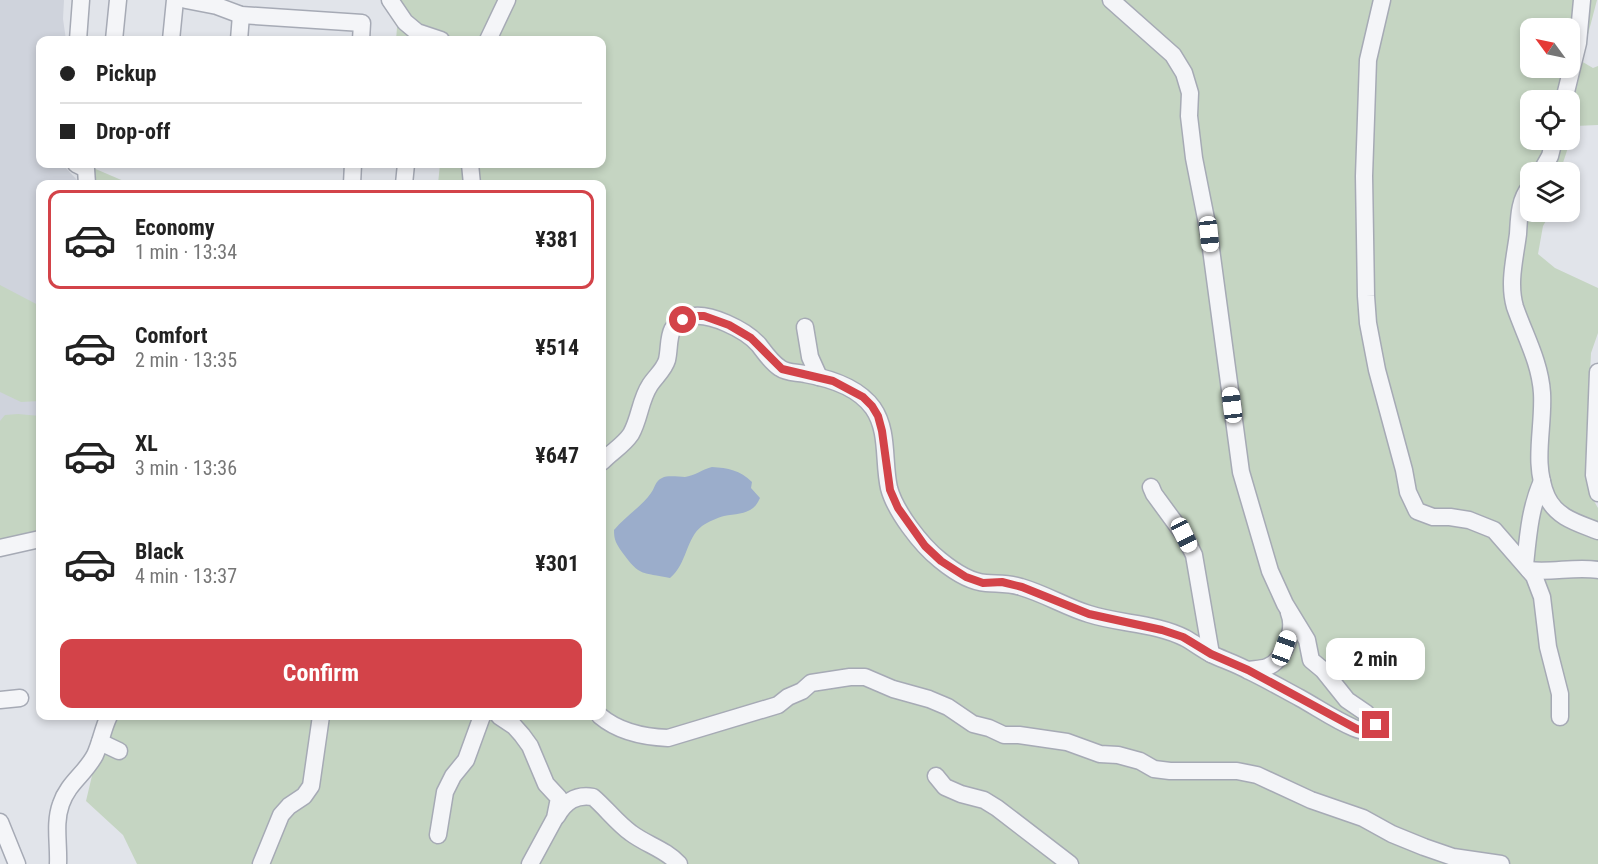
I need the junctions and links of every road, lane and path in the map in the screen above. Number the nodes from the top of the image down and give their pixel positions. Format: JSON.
{"nodes":[{"id":1,"x":81,"y":0,"type":"edge"},
{"id":2,"x":118,"y":0,"type":"edge"},
{"id":3,"x":175,"y":0,"type":"edge"},
{"id":4,"x":186,"y":0,"type":"edge"},
{"id":5,"x":390,"y":0,"type":"edge"},
{"id":6,"x":507,"y":0,"type":"edge"},
{"id":7,"x":1111,"y":0,"type":"edge"},
{"id":8,"x":1382,"y":0,"type":"edge"},
{"id":9,"x":1582,"y":0,"type":"edge"},
{"id":10,"x":218,"y":3,"type":"edge"},
{"id":11,"x":240,"y":15,"type":"junction"},
{"id":12,"x":78,"y":36,"type":"edge"},
{"id":13,"x":114,"y":36,"type":"edge"},
{"id":14,"x":171,"y":36,"type":"edge"},
{"id":15,"x":239,"y":36,"type":"edge"},
{"id":16,"x":361,"y":36,"type":"edge"},
{"id":17,"x":429,"y":36,"type":"edge"},
{"id":18,"x":490,"y":36,"type":"edge"},
{"id":19,"x":1566,"y":90,"type":"edge"},
{"id":20,"x":1520,"y":210,"type":"edge"},
{"id":21,"x":805,"y":327,"type":"dead end"},
{"id":22,"x":1598,"y":372,"type":"edge"},
{"id":23,"x":819,"y":378,"type":"junction"},
{"id":24,"x":606,"y":459,"type":"edge"},
{"id":25,"x":1542,"y":480,"type":"junction"},
{"id":26,"x":1151,"y":487,"type":"dead end"},
{"id":27,"x":1598,"y":493,"type":"edge"},
{"id":28,"x":1598,"y":531,"type":"edge"},
{"id":29,"x":36,"y":540,"type":"edge"},
{"id":30,"x":0,"y":548,"type":"edge"},
{"id":31,"x":1527,"y":568,"type":"junction"},
{"id":32,"x":1598,"y":570,"type":"edge"},
{"id":33,"x":1286,"y":604,"type":"junction"},
{"id":34,"x":1211,"y":654,"type":"junction"},
{"id":35,"x":1248,"y":670,"type":"junction"},
{"id":36,"x":20,"y":698,"type":"dead end"},
{"id":37,"x":0,"y":700,"type":"edge"},
{"id":38,"x":1560,"y":717,"type":"dead end"},
{"id":39,"x":108,"y":720,"type":"edge"},
{"id":40,"x":320,"y":720,"type":"edge"},
{"id":41,"x":481,"y":720,"type":"edge"},
{"id":42,"x":505,"y":720,"type":"edge"},
{"id":43,"x":605,"y":720,"type":"edge"},
{"id":44,"x":100,"y":742,"type":"junction"},
{"id":45,"x":118,"y":751,"type":"dead end"},
{"id":46,"x":936,"y":776,"type":"dead end"},
{"id":47,"x":555,"y":819,"type":"junction"},
{"id":48,"x":0,"y":822,"type":"edge"},
{"id":49,"x":438,"y":835,"type":"dead end"},
{"id":50,"x":17,"y":864,"type":"edge"},
{"id":51,"x":58,"y":864,"type":"edge"},
{"id":52,"x":261,"y":864,"type":"edge"},
{"id":53,"x":530,"y":864,"type":"edge"},
{"id":54,"x":679,"y":864,"type":"edge"},
{"id":55,"x":1070,"y":864,"type":"edge"},
{"id":56,"x":1501,"y":864,"type":"edge"}],
"edges":[{"from":1,"to":12,"type":"street"},
{"from":2,"to":13,"type":"street"},
{"from":3,"to":14,"type":"street"},
{"from":4,"to":10,"type":"street"},
{"from":5,"to":17,"type":"street"},
{"from":6,"to":18,"type":"street"},
{"from":7,"to":33,"type":"street"},
{"from":8,"to":31,"type":"street"},
{"from":9,"to":19,"type":"street"},
{"from":10,"to":11,"type":"street"},
{"from":11,"to":15,"type":"street"},
{"from":11,"to":16,"type":"street"},
{"from":20,"to":25,"type":"street"},
{"from":21,"to":23,"type":"street"},
{"from":22,"to":27,"type":"street"},
{"from":23,"to":24,"type":"street"},
{"from":23,"to":34,"type":"street"},
{"from":25,"to":28,"type":"street"},
{"from":25,"to":31,"type":"street"},
{"from":26,"to":34,"type":"street"},
{"from":29,"to":30,"type":"street"},
{"from":31,"to":32,"type":"street"},
{"from":31,"to":38,"type":"street"},
{"from":33,"to":35,"type":"street"},
{"from":33,"to":35,"type":"street"},
{"from":34,"to":35,"type":"street"},
{"from":36,"to":37,"type":"street"},
{"from":39,"to":44,"type":"street"},
{"from":40,"to":52,"type":"street"},
{"from":41,"to":49,"type":"street"},
{"from":42,"to":47,"type":"street"},
{"from":43,"to":56,"type":"street"},
{"from":44,"to":45,"type":"street"},
{"from":44,"to":51,"type":"street"},
{"from":46,"to":55,"type":"street"},
{"from":47,"to":53,"type":"street"},
{"from":47,"to":54,"type":"street"},
{"from":48,"to":50,"type":"street"}]}
